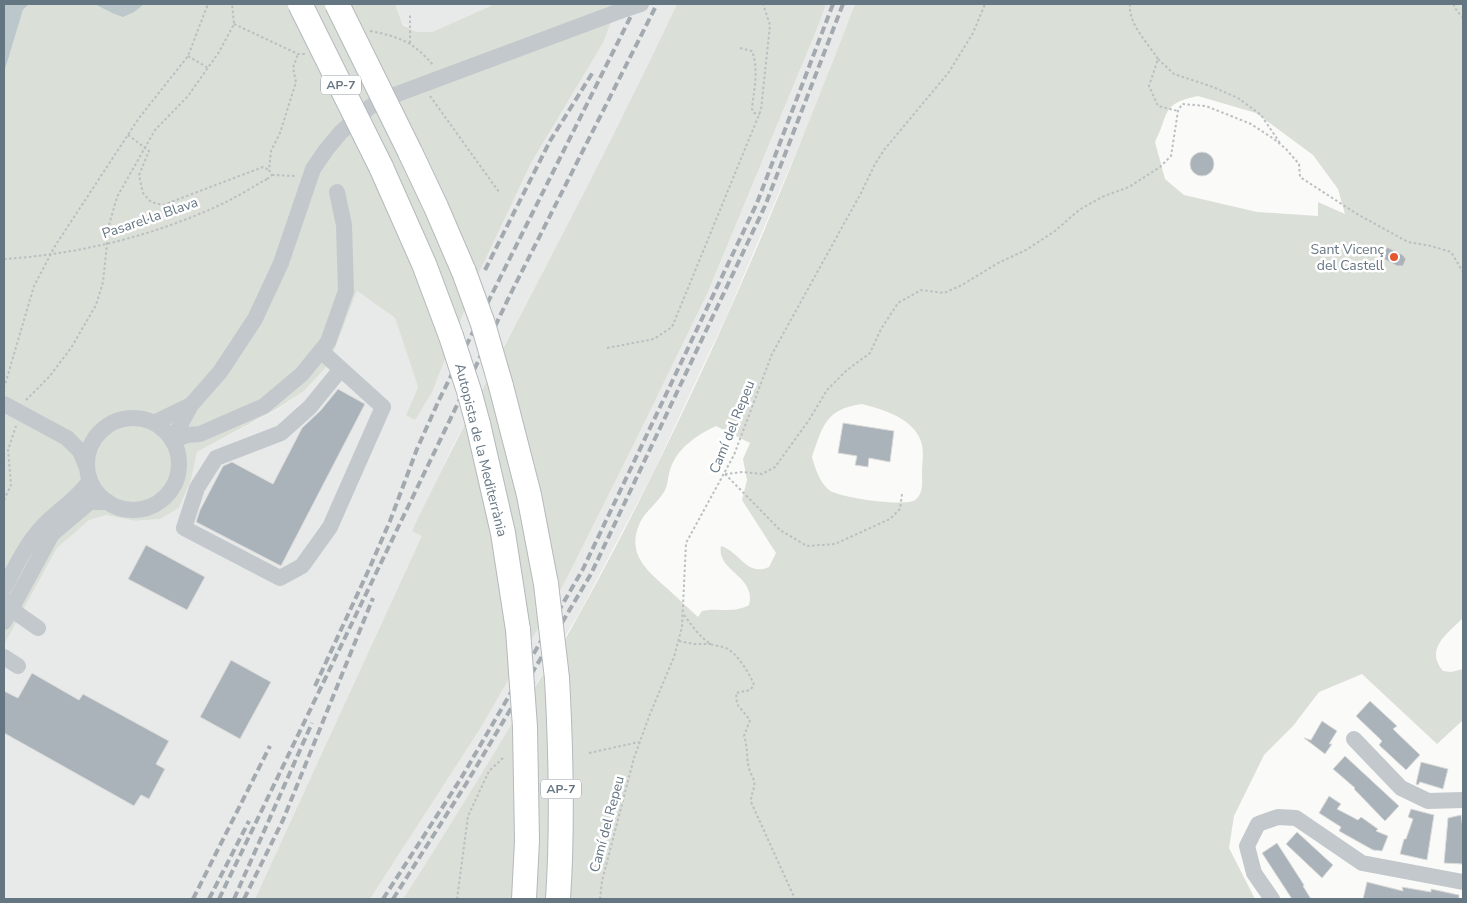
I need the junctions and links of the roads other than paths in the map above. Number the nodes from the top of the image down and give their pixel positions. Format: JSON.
{"nodes":[{"id":1,"x":300,"y":4,"type":"edge"},
{"id":2,"x":337,"y":4,"type":"edge"},
{"id":3,"x":642,"y":4,"type":"edge"},
{"id":4,"x":337,"y":192,"type":"dead end"},
{"id":5,"x":321,"y":351,"type":"junction"},
{"id":6,"x":341,"y":369,"type":"junction"},
{"id":7,"x":4,"y":404,"type":"edge"},
{"id":8,"x":191,"y":404,"type":"junction"},
{"id":9,"x":154,"y":423,"type":"junction"},
{"id":10,"x":95,"y":437,"type":"junction"},
{"id":11,"x":67,"y":438,"type":"junction"},
{"id":12,"x":174,"y":446,"type":"junction"},
{"id":13,"x":89,"y":474,"type":"junction"},
{"id":14,"x":108,"y":502,"type":"junction"},
{"id":15,"x":6,"y":585,"type":"edge"},
{"id":16,"x":7,"y":616,"type":"edge"},
{"id":17,"x":38,"y":628,"type":"dead end"},
{"id":18,"x":4,"y":656,"type":"edge"},
{"id":19,"x":18,"y":666,"type":"dead end"},
{"id":20,"x":1354,"y":739,"type":"dead end"},
{"id":21,"x":1463,"y":800,"type":"edge"},
{"id":22,"x":527,"y":841,"type":"junction"},
{"id":23,"x":1463,"y":882,"type":"edge"},
{"id":24,"x":514,"y":899,"type":"edge"},
{"id":25,"x":524,"y":899,"type":"edge"},
{"id":26,"x":558,"y":899,"type":"edge"},
{"id":27,"x":1272,"y":899,"type":"edge"}],
"edges":[{"from":1,"to":22,"type":"highway","name":"Autopista de la Mediterrània","number":"AP-7","bridge":true},
{"from":2,"to":26,"type":"highway","number":"AP-7","bridge":true},
{"from":3,"to":8,"type":"street","bridge":true},
{"from":4,"to":5,"type":"street"},
{"from":5,"to":6,"type":"street"},
{"from":5,"to":12,"type":"street"},
{"from":6,"to":6,"type":"street"},
{"from":7,"to":11,"type":"street","bridge":true},
{"from":8,"to":9,"type":"street"},
{"from":8,"to":12,"type":"street"},
{"from":9,"to":10,"type":"street"},
{"from":9,"to":12,"type":"street"},
{"from":10,"to":11,"type":"street"},
{"from":10,"to":13,"type":"street"},
{"from":11,"to":13,"type":"street"},
{"from":12,"to":14,"type":"street"},
{"from":13,"to":14,"type":"street"},
{"from":13,"to":15,"type":"street"},
{"from":14,"to":16,"type":"street"},
{"from":15,"to":16,"type":"street"},
{"from":16,"to":17,"type":"street"},
{"from":18,"to":19,"type":"street"},
{"from":20,"to":21,"type":"street"},
{"from":22,"to":24,"type":"highway"},
{"from":22,"to":25,"type":"highway","name":"Autopista de la Mediterrània","number":"AP-7"},
{"from":23,"to":27,"type":"street"}]}
